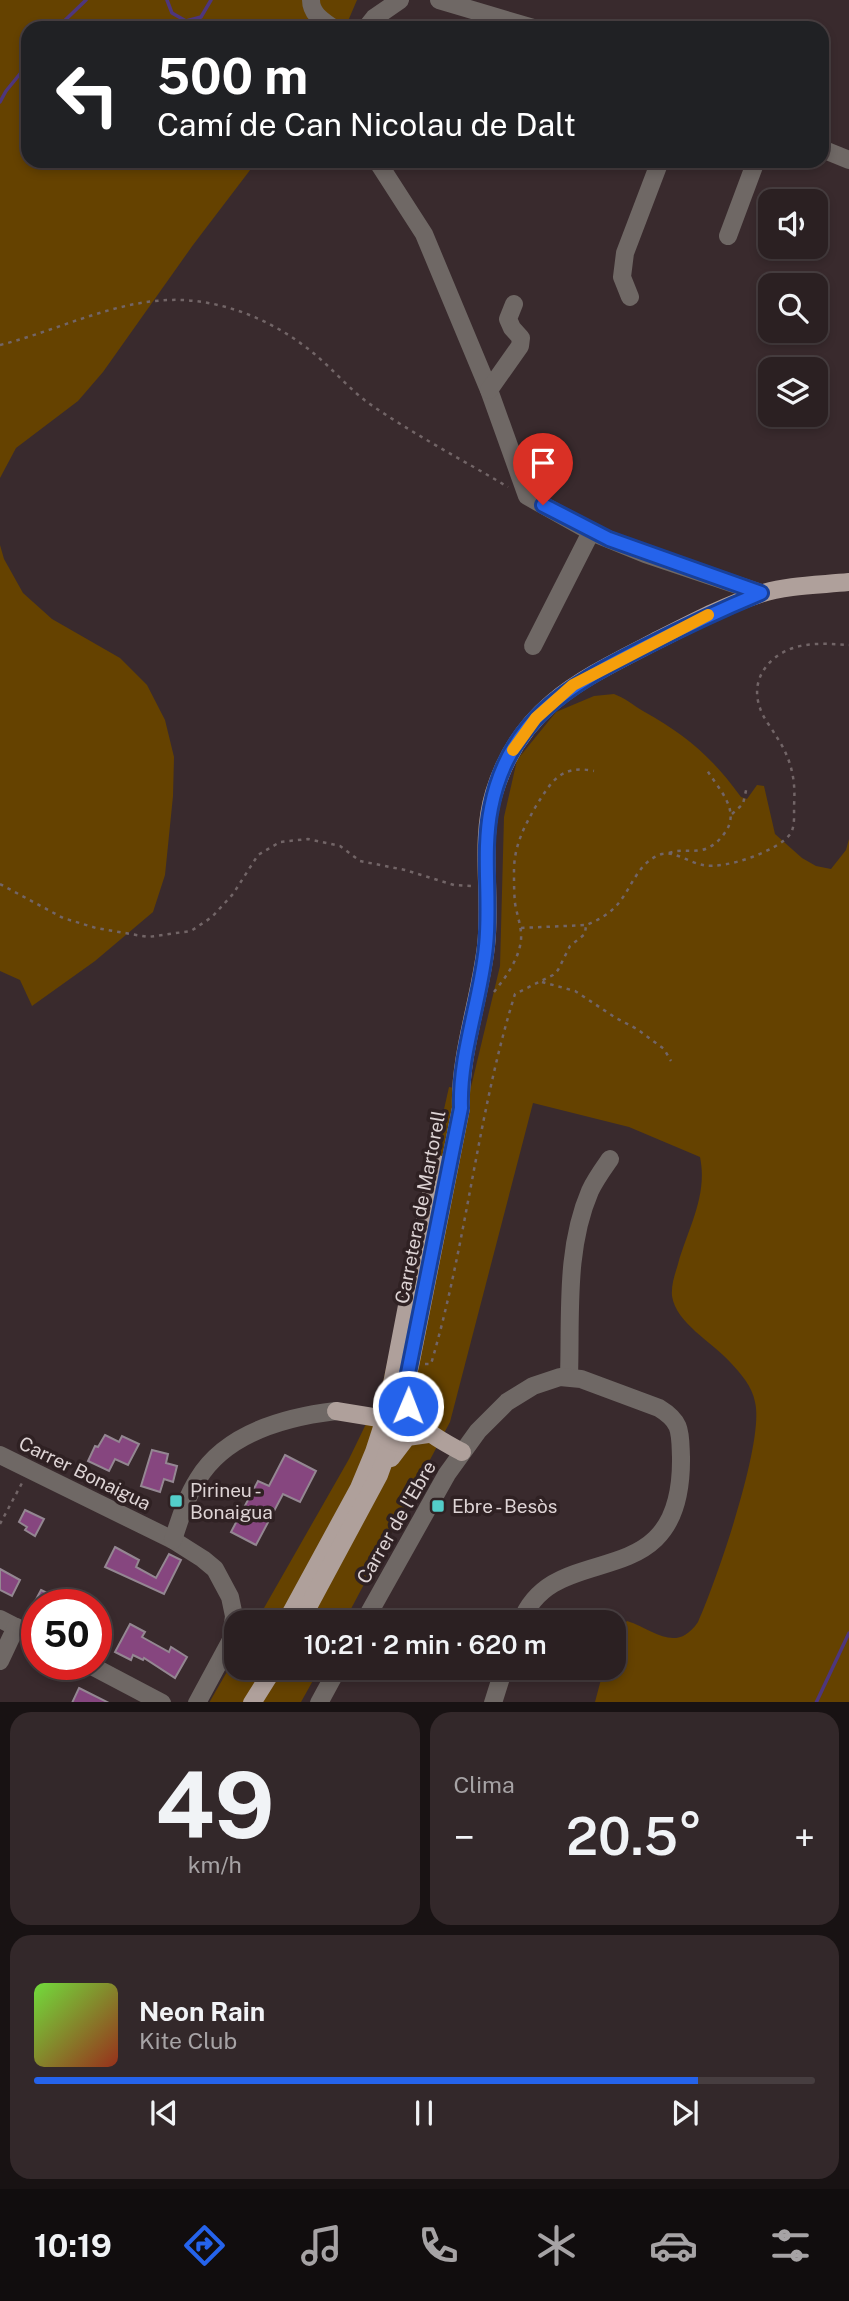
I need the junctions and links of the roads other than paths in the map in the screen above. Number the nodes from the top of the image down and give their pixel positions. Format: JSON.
{"nodes":[{"id":1,"x":311,"y":0,"type":"edge"},
{"id":2,"x":400,"y":0,"type":"edge"},
{"id":3,"x":439,"y":0,"type":"edge"},
{"id":4,"x":324,"y":21,"type":"edge"},
{"id":5,"x":372,"y":21,"type":"edge"},
{"id":6,"x":510,"y":21,"type":"edge"},
{"id":7,"x":829,"y":152,"type":"edge"},
{"id":8,"x":849,"y":160,"type":"edge"},
{"id":9,"x":382,"y":168,"type":"edge"},
{"id":10,"x":657,"y":168,"type":"edge"},
{"id":11,"x":753,"y":168,"type":"edge"},
{"id":12,"x":728,"y":236,"type":"dead end"},
{"id":13,"x":630,"y":297,"type":"dead end"},
{"id":14,"x":514,"y":304,"type":"dead end"},
{"id":15,"x":489,"y":390,"type":"junction"},
{"id":16,"x":591,"y":532,"type":"junction"},
{"id":17,"x":849,"y":582,"type":"edge"},
{"id":18,"x":761,"y":593,"type":"junction"},
{"id":19,"x":533,"y":646,"type":"dead end"},
{"id":20,"x":460,"y":1087,"type":"junction"},
{"id":21,"x":610,"y":1159,"type":"dead end"},
{"id":22,"x":410,"y":1366,"type":"junction"},
{"id":23,"x":569,"y":1377,"type":"junction"},
{"id":24,"x":398,"y":1389,"type":"junction"},
{"id":25,"x":366,"y":1410,"type":"junction"},
{"id":26,"x":336,"y":1411,"type":"joint"},
{"id":27,"x":386,"y":1415,"type":"junction"},
{"id":28,"x":428,"y":1434,"type":"junction"},
{"id":29,"x":376,"y":1446,"type":"junction"},
{"id":30,"x":462,"y":1452,"type":"junction"},
{"id":31,"x":0,"y":1455,"type":"edge"},
{"id":32,"x":381,"y":1470,"type":"junction"},
{"id":33,"x":184,"y":1507,"type":"junction"},
{"id":34,"x":153,"y":1530,"type":"junction"},
{"id":35,"x":180,"y":1545,"type":"junction"},
{"id":36,"x":293,"y":1610,"type":"edge"},
{"id":37,"x":307,"y":1610,"type":"edge"},
{"id":38,"x":371,"y":1610,"type":"edge"},
{"id":39,"x":528,"y":1610,"type":"edge"},
{"id":40,"x":8,"y":1623,"type":"edge"},
{"id":41,"x":0,"y":1661,"type":"edge"},
{"id":42,"x":112,"y":1677,"type":"edge"},
{"id":43,"x":258,"y":1680,"type":"edge"},
{"id":44,"x":266,"y":1680,"type":"edge"},
{"id":45,"x":331,"y":1680,"type":"edge"},
{"id":46,"x":500,"y":1680,"type":"edge"},
{"id":47,"x":160,"y":1702,"type":"edge"},
{"id":48,"x":198,"y":1702,"type":"edge"},
{"id":49,"x":247,"y":1702,"type":"edge"},
{"id":50,"x":253,"y":1702,"type":"edge"},
{"id":51,"x":320,"y":1702,"type":"edge"},
{"id":52,"x":493,"y":1702,"type":"edge"}],
"edges":[{"from":1,"to":4,"type":"street"},
{"from":2,"to":5,"type":"street"},
{"from":3,"to":6,"type":"street"},
{"from":7,"to":8,"type":"street"},
{"from":9,"to":15,"type":"street"},
{"from":10,"to":13,"type":"street"},
{"from":11,"to":12,"type":"street"},
{"from":14,"to":15,"type":"street"},
{"from":15,"to":16,"type":"street"},
{"from":16,"to":18,"type":"street"},
{"from":16,"to":19,"type":"street"},
{"from":17,"to":18,"type":"main road","name":"Carretera de Martorell"},
{"from":18,"to":20,"type":"main road","name":"Carretera de Martorell"},
{"from":20,"to":22,"type":"main road","name":"Carretera de Martorell"},
{"from":20,"to":24,"type":"main road"},
{"from":21,"to":23,"type":"street"},
{"from":22,"to":24,"type":"main road","name":"Carretera de Martorell"},
{"from":22,"to":27,"type":"main road"},
{"from":23,"to":30,"type":"street","name":"Carrer de l'Ebre"},
{"from":23,"to":39,"type":"street"},
{"from":24,"to":25,"type":"main road"},
{"from":24,"to":27,"type":"main road"},
{"from":24,"to":28,"type":"main road"},
{"from":24,"to":32,"type":"main road","name":"Carretera de Martorell"},
{"from":25,"to":26,"type":"main road"},
{"from":25,"to":27,"type":"main road"},
{"from":25,"to":29,"type":"main road"},
{"from":26,"to":33,"type":"street"},
{"from":27,"to":29,"type":"main road"},
{"from":27,"to":32,"type":"main road"},
{"from":28,"to":30,"type":"main road"},
{"from":28,"to":32,"type":"main road"},
{"from":29,"to":36,"type":"main road"},
{"from":30,"to":38,"type":"street","name":"Carrer de l'Ebre"},
{"from":31,"to":34,"type":"street","name":"Carrer Bonaigua"},
{"from":32,"to":37,"type":"main road","name":"Carretera de Martorell"},
{"from":33,"to":34,"type":"street"},
{"from":33,"to":35,"type":"street"},
{"from":34,"to":35,"type":"street","name":"Carrer Bonaigua"},
{"from":35,"to":48,"type":"street","name":"Carrer Bonaigua"},
{"from":40,"to":41,"type":"street"},
{"from":42,"to":47,"type":"street"},
{"from":43,"to":49,"type":"main road"},
{"from":44,"to":50,"type":"main road"},
{"from":45,"to":51,"type":"street"},
{"from":46,"to":52,"type":"street"}]}
